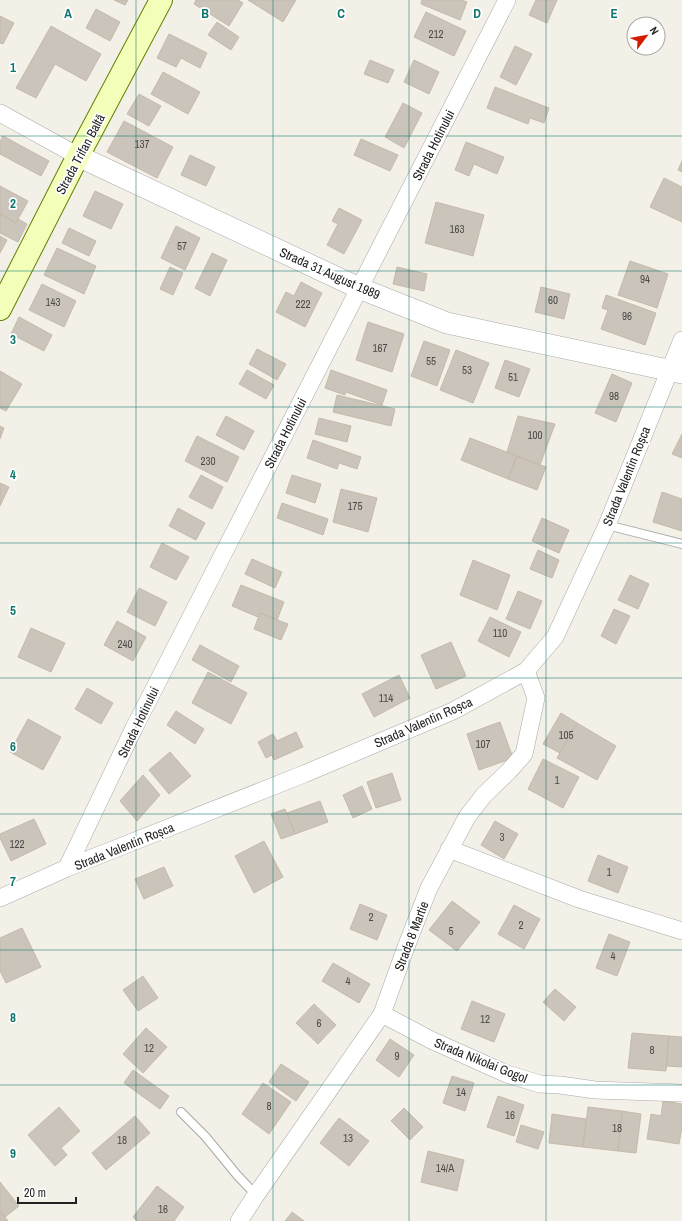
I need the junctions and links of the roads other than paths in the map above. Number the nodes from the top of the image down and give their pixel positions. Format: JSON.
{"nodes":[{"id":1,"x":161,"y":0,"type":"edge"},
{"id":2,"x":507,"y":0,"type":"edge"},
{"id":3,"x":0,"y":113,"type":"edge"},
{"id":4,"x":78,"y":156,"type":"junction"},
{"id":5,"x":359,"y":288,"type":"junction"},
{"id":6,"x":0,"y":309,"type":"edge"},
{"id":7,"x":682,"y":340,"type":"edge"},
{"id":8,"x":676,"y":371,"type":"edge"},
{"id":9,"x":607,"y":525,"type":"junction"},
{"id":10,"x":682,"y":544,"type":"edge"},
{"id":11,"x":526,"y":671,"type":"junction"},
{"id":12,"x":449,"y":849,"type":"junction"},
{"id":13,"x":67,"y":868,"type":"junction"},
{"id":14,"x":0,"y":898,"type":"edge"},
{"id":15,"x":682,"y":931,"type":"edge"},
{"id":16,"x":382,"y":1014,"type":"junction"},
{"id":17,"x":682,"y":1093,"type":"edge"},
{"id":18,"x":181,"y":1112,"type":"dead end"},
{"id":19,"x":256,"y":1194,"type":"junction"},
{"id":20,"x":239,"y":1221,"type":"edge"}],
"edges":[{"from":1,"to":4,"type":"main road","name":"Strada Trifan Baltă"},
{"from":2,"to":5,"type":"street","name":"Strada Hotinului"},
{"from":3,"to":4,"type":"street","name":"Strada 31 August 1989"},
{"from":4,"to":5,"type":"street","name":"Strada 31 August 1989"},
{"from":4,"to":6,"type":"main road","name":"Strada Trifan Baltă"},
{"from":5,"to":8,"type":"street","name":"Strada 31 August 1989"},
{"from":5,"to":13,"type":"street","name":"Strada Hotinului"},
{"from":7,"to":8,"type":"street","name":"Strada Valentin Roșca"},
{"from":8,"to":9,"type":"street","name":"Strada Valentin Roșca"},
{"from":9,"to":10,"type":"lane"},
{"from":9,"to":11,"type":"street","name":"Strada Valentin Roșca"},
{"from":11,"to":12,"type":"street","name":"Strada 8 Martie"},
{"from":11,"to":13,"type":"street","name":"Strada Valentin Roșca"},
{"from":12,"to":15,"type":"street"},
{"from":12,"to":16,"type":"street","name":"Strada 8 Martie"},
{"from":13,"to":14,"type":"street","name":"Strada Valentin Roșca"},
{"from":16,"to":17,"type":"street","name":"Strada Nikolai Gogol"},
{"from":16,"to":19,"type":"street","name":"Strada 8 Martie"},
{"from":18,"to":19,"type":"lane"},
{"from":19,"to":20,"type":"street","name":"Strada 8 Martie"}]}
